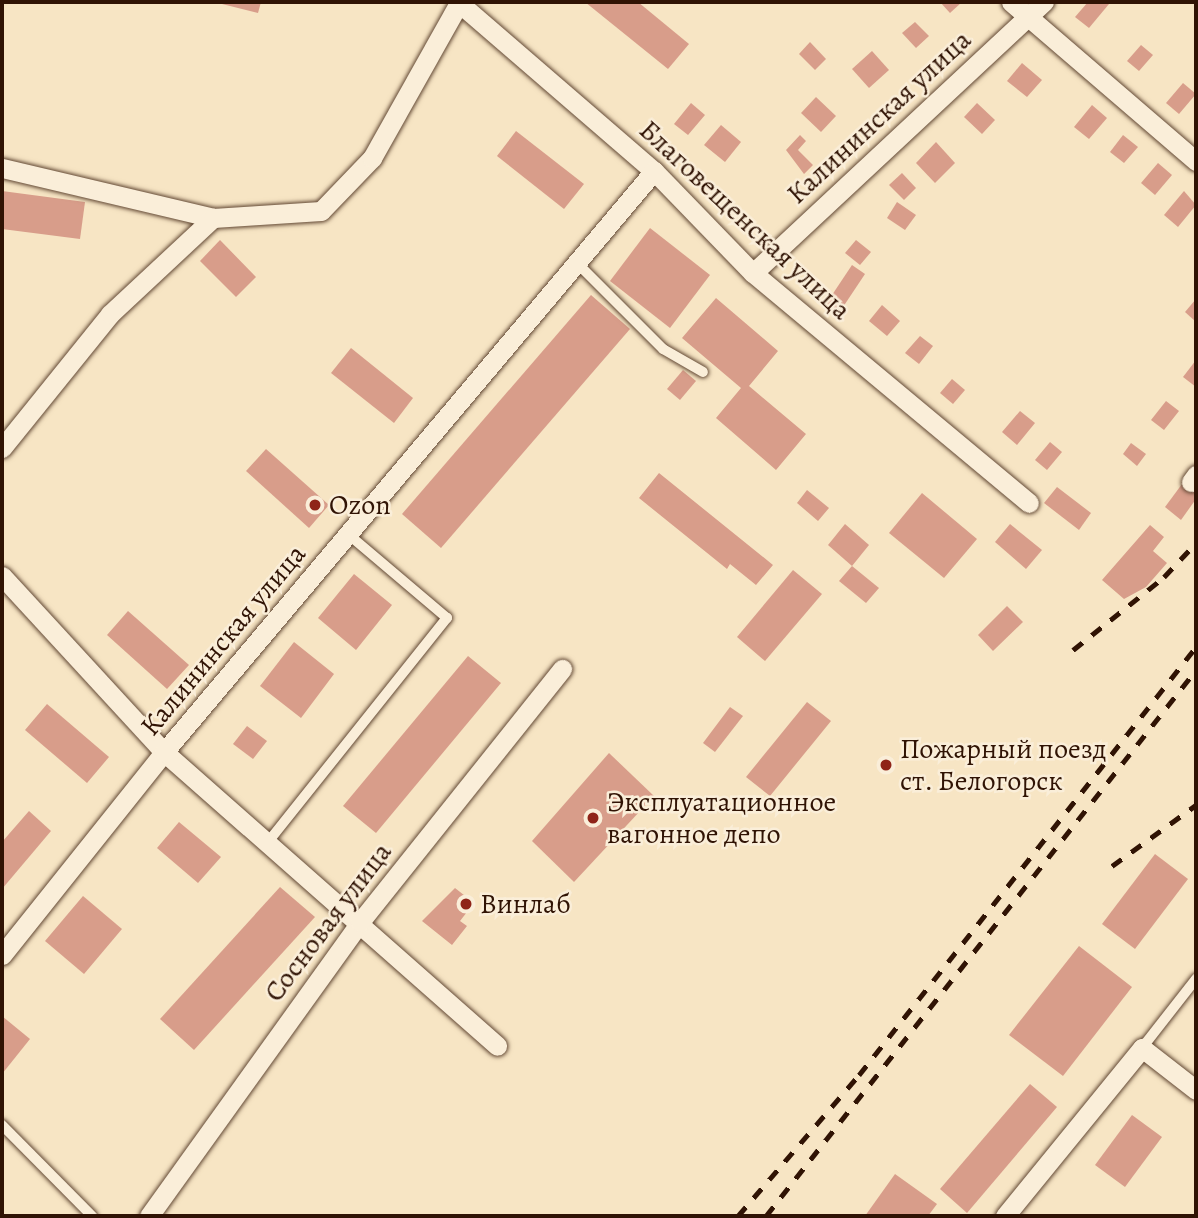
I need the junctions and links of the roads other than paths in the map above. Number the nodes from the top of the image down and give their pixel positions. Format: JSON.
{"nodes":[{"id":1,"x":459,"y":2,"type":"edge"},
{"id":2,"x":1011,"y":2,"type":"edge"},
{"id":3,"x":1044,"y":2,"type":"edge"},
{"id":4,"x":1026,"y":18,"type":"junction"},
{"id":5,"x":1196,"y":161,"type":"edge"},
{"id":6,"x":2,"y":168,"type":"edge"},
{"id":7,"x":654,"y":171,"type":"junction"},
{"id":8,"x":213,"y":218,"type":"junction"},
{"id":9,"x":577,"y":263,"type":"junction"},
{"id":10,"x":753,"y":273,"type":"junction"},
{"id":11,"x":703,"y":372,"type":"dead end"},
{"id":12,"x":2,"y":448,"type":"edge"},
{"id":13,"x":1029,"y":503,"type":"dead end"},
{"id":14,"x":349,"y":535,"type":"junction"},
{"id":15,"x":2,"y":576,"type":"edge"},
{"id":16,"x":562,"y":669,"type":"dead end"},
{"id":17,"x":164,"y":752,"type":"junction"},
{"id":18,"x":268,"y":842,"type":"junction"},
{"id":19,"x":359,"y":922,"type":"junction"},
{"id":20,"x":2,"y":955,"type":"edge"},
{"id":21,"x":1196,"y":979,"type":"edge"},
{"id":22,"x":497,"y":1046,"type":"dead end"},
{"id":23,"x":1142,"y":1048,"type":"junction"},
{"id":24,"x":1196,"y":1090,"type":"edge"},
{"id":25,"x":2,"y":1125,"type":"edge"},
{"id":26,"x":92,"y":1216,"type":"edge"},
{"id":27,"x":149,"y":1216,"type":"edge"},
{"id":28,"x":1005,"y":1216,"type":"edge"}],
"edges":[{"from":1,"to":7,"type":"street","name":"Благовещенская улица"},
{"from":1,"to":8,"type":"street"},
{"from":2,"to":4,"type":"street"},
{"from":3,"to":4,"type":"street","name":"Калининская улица"},
{"from":4,"to":5,"type":"street"},
{"from":4,"to":10,"type":"street","name":"Калининская улица"},
{"from":6,"to":8,"type":"street"},
{"from":7,"to":9,"type":"street","name":"Калининская улица"},
{"from":7,"to":10,"type":"street","name":"Благовещенская улица"},
{"from":8,"to":12,"type":"street"},
{"from":9,"to":11,"type":"lane"},
{"from":9,"to":14,"type":"street","name":"Калининская улица"},
{"from":10,"to":13,"type":"street","name":"Благовещенская улица"},
{"from":14,"to":17,"type":"street","name":"Калининская улица"},
{"from":14,"to":18,"type":"lane"},
{"from":15,"to":17,"type":"street"},
{"from":16,"to":19,"type":"street","name":"Сосновая улица"},
{"from":17,"to":18,"type":"street"},
{"from":17,"to":20,"type":"street","name":"Калининская улица"},
{"from":18,"to":19,"type":"street"},
{"from":19,"to":22,"type":"street"},
{"from":19,"to":27,"type":"street","name":"Сосновая улица"},
{"from":21,"to":23,"type":"lane"},
{"from":23,"to":24,"type":"street"},
{"from":23,"to":28,"type":"street"},
{"from":25,"to":26,"type":"lane"}]}
